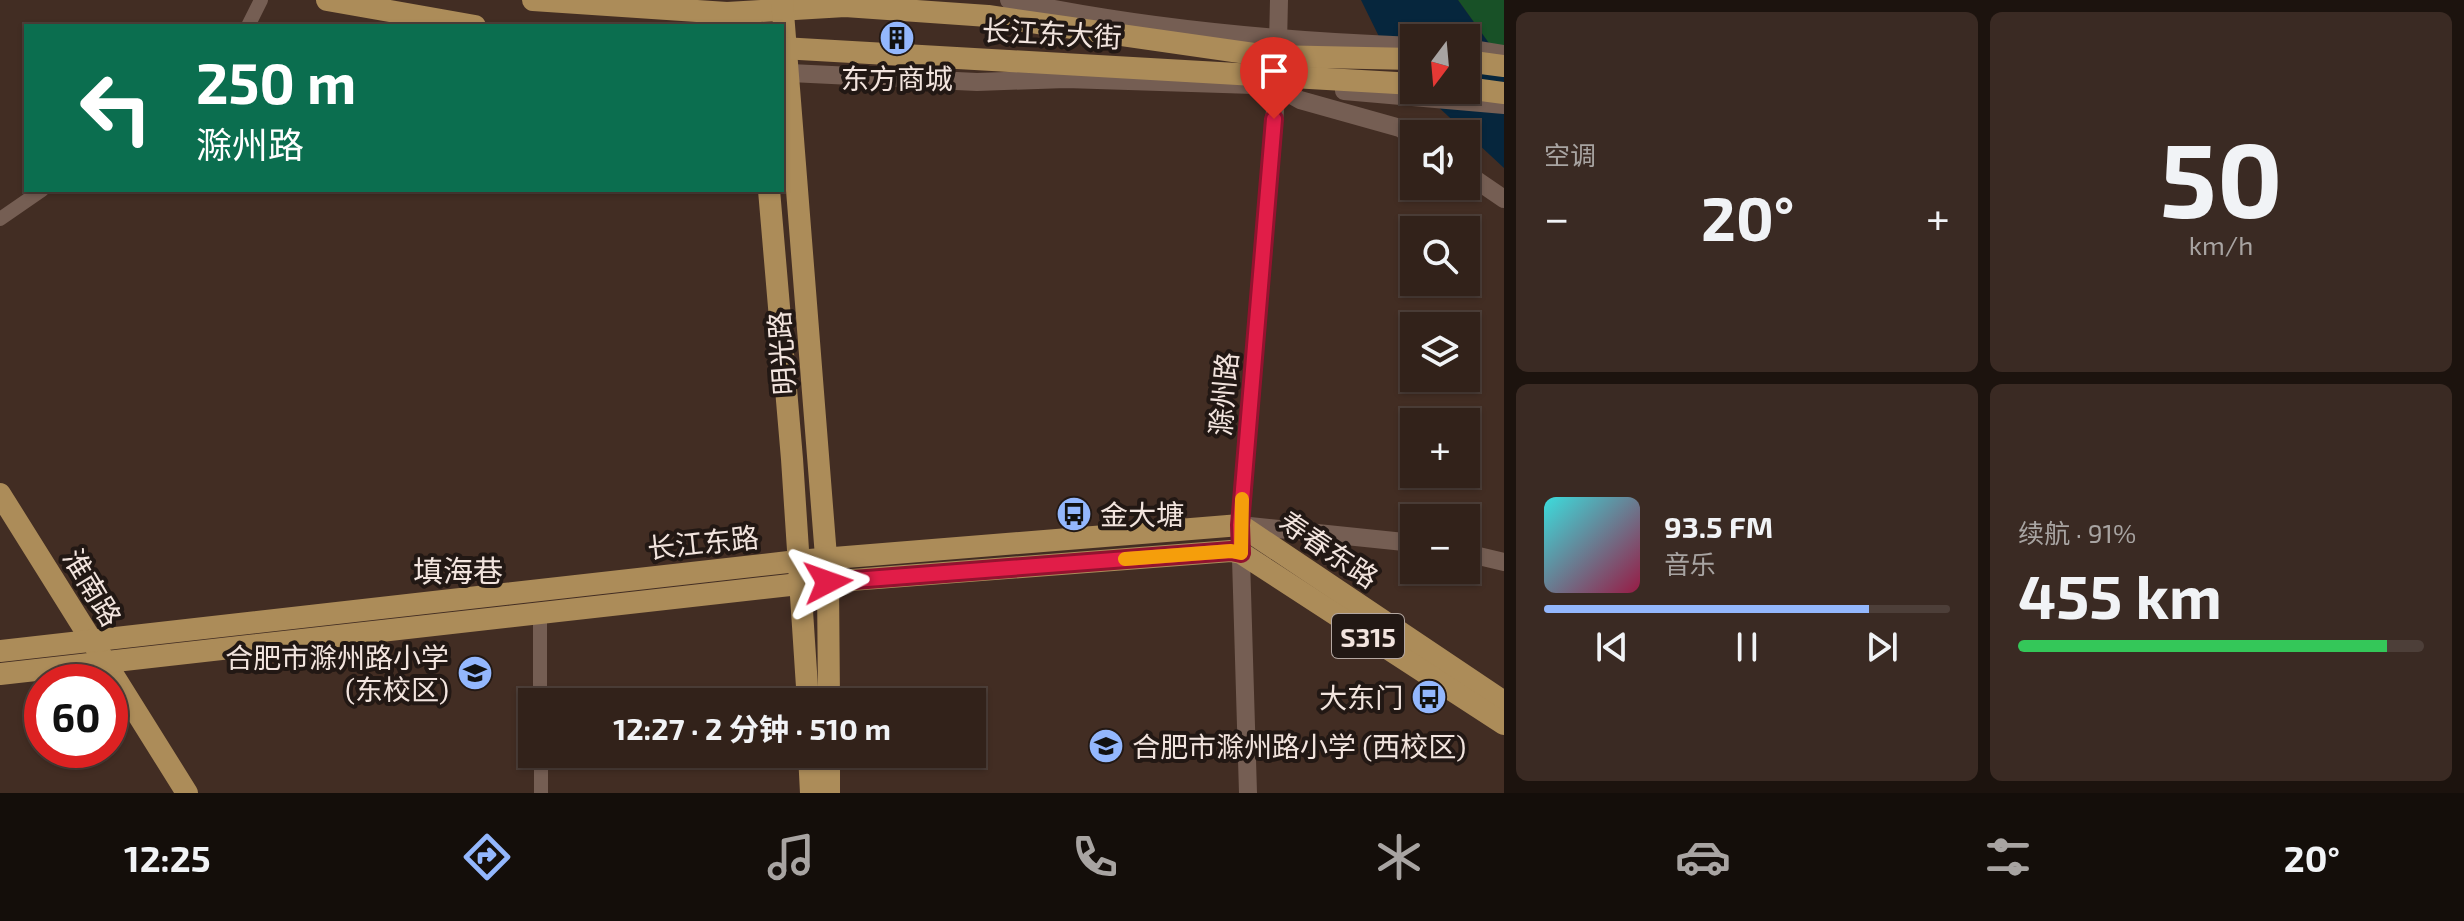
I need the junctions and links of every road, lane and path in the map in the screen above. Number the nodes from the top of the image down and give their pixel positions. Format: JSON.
{"nodes":[{"id":1,"x":261,"y":0,"type":"edge"},
{"id":2,"x":327,"y":0,"type":"edge"},
{"id":3,"x":533,"y":0,"type":"edge"},
{"id":4,"x":1009,"y":0,"type":"edge"},
{"id":5,"x":1269,"y":0,"type":"edge"},
{"id":6,"x":1279,"y":0,"type":"edge"},
{"id":7,"x":782,"y":4,"type":"edge"},
{"id":8,"x":747,"y":12,"type":"edge"},
{"id":9,"x":249,"y":24,"type":"edge"},
{"id":10,"x":464,"y":24,"type":"edge"},
{"id":11,"x":783,"y":24,"type":"edge"},
{"id":12,"x":1310,"y":46,"type":"junction"},
{"id":13,"x":1400,"y":46,"type":"edge"},
{"id":14,"x":785,"y":48,"type":"edge"},
{"id":15,"x":1480,"y":50,"type":"edge"},
{"id":16,"x":1504,"y":54,"type":"edge"},
{"id":17,"x":1400,"y":57,"type":"edge"},
{"id":18,"x":1273,"y":63,"type":"junction"},
{"id":19,"x":1480,"y":63,"type":"edge"},
{"id":20,"x":1504,"y":66,"type":"edge"},
{"id":21,"x":790,"y":73,"type":"junction"},
{"id":22,"x":1316,"y":82,"type":"junction"},
{"id":23,"x":1400,"y":84,"type":"edge"},
{"id":24,"x":1480,"y":90,"type":"edge"},
{"id":25,"x":1504,"y":93,"type":"edge"},
{"id":26,"x":1504,"y":105,"type":"edge"},
{"id":27,"x":1400,"y":128,"type":"edge"},
{"id":28,"x":1480,"y":183,"type":"edge"},
{"id":29,"x":39,"y":192,"type":"edge"},
{"id":30,"x":769,"y":192,"type":"edge"},
{"id":31,"x":1504,"y":199,"type":"edge"},
{"id":32,"x":0,"y":219,"type":"edge"},
{"id":33,"x":0,"y":494,"type":"edge"},
{"id":34,"x":1235,"y":525,"type":"junction"},
{"id":35,"x":1400,"y":542,"type":"edge"},
{"id":36,"x":1236,"y":552,"type":"junction"},
{"id":37,"x":1480,"y":556,"type":"edge"},
{"id":38,"x":797,"y":561,"type":"junction"},
{"id":39,"x":1504,"y":562,"type":"edge"},
{"id":40,"x":827,"y":570,"type":"junction"},
{"id":41,"x":799,"y":584,"type":"junction"},
{"id":42,"x":540,"y":613,"type":"junction"},
{"id":43,"x":91,"y":641,"type":"junction"},
{"id":44,"x":0,"y":651,"type":"edge"},
{"id":45,"x":104,"y":662,"type":"junction"},
{"id":46,"x":0,"y":674,"type":"edge"},
{"id":47,"x":540,"y":688,"type":"edge"},
{"id":48,"x":807,"y":688,"type":"edge"},
{"id":49,"x":829,"y":688,"type":"edge"},
{"id":50,"x":1504,"y":702,"type":"edge"},
{"id":51,"x":1504,"y":724,"type":"edge"},
{"id":52,"x":541,"y":768,"type":"edge"},
{"id":53,"x":810,"y":768,"type":"edge"},
{"id":54,"x":829,"y":768,"type":"edge"},
{"id":55,"x":187,"y":793,"type":"edge"},
{"id":56,"x":541,"y":793,"type":"edge"},
{"id":57,"x":811,"y":793,"type":"edge"},
{"id":58,"x":829,"y":793,"type":"edge"},
{"id":59,"x":1238,"y":793,"type":"edge"},
{"id":60,"x":1248,"y":793,"type":"edge"}],
"edges":[{"from":1,"to":9,"type":"street"},
{"from":2,"to":10,"type":"main road"},
{"from":3,"to":8,"type":"main road","name":"长江东大街"},
{"from":4,"to":18,"type":"street"},
{"from":5,"to":18,"type":"street","name":"滁州路"},
{"from":6,"to":18,"type":"street","name":"滁州路"},
{"from":7,"to":8,"type":"main road","name":"长江东大街"},
{"from":7,"to":11,"type":"main road","name":"明光路"},
{"from":7,"to":18,"type":"main road","name":"长江东大街"},
{"from":12,"to":13,"type":"street"},
{"from":12,"to":17,"type":"main road","name":"长江东大街"},
{"from":12,"to":18,"type":"main road","name":"长江东大街"},
{"from":14,"to":18,"type":"main road","name":"长江东大街"},
{"from":14,"to":21,"type":"main road","name":"明光路"},
{"from":15,"to":16,"type":"street"},
{"from":18,"to":21,"type":"street"},
{"from":18,"to":22,"type":"main road","name":"长江东大街"},
{"from":18,"to":27,"type":"street"},
{"from":18,"to":34,"type":"street","name":"滁州路"},
{"from":19,"to":20,"type":"main road"},
{"from":21,"to":40,"type":"main road","name":"明光路"},
{"from":22,"to":23,"type":"main road","name":"长江东大街"},
{"from":22,"to":26,"type":"street"},
{"from":24,"to":25,"type":"main road"},
{"from":28,"to":31,"type":"street"},
{"from":29,"to":32,"type":"street"},
{"from":30,"to":38,"type":"main road","name":"明光路"},
{"from":33,"to":43,"type":"main road","name":"淮南路"},
{"from":34,"to":35,"type":"street","name":"长江东路"},
{"from":34,"to":36,"type":"street","name":"滁州路"},
{"from":34,"to":40,"type":"main road","name":"长江东路"},
{"from":34,"to":50,"type":"main road","name":"寿春东路","number":"S315"},
{"from":36,"to":40,"type":"main road","name":"长江东路"},
{"from":36,"to":51,"type":"main road","name":"寿春东路","number":"S315"},
{"from":36,"to":59,"type":"street","name":"滁州路"},
{"from":36,"to":60,"type":"street","name":"滁州路"},
{"from":37,"to":39,"type":"street"},
{"from":38,"to":40,"type":"main road","name":"长江东路"},
{"from":38,"to":41,"type":"main road","name":"明光路"},
{"from":38,"to":43,"type":"main road","name":"长江东路"},
{"from":40,"to":41,"type":"main road","name":"长江东路"},
{"from":40,"to":49,"type":"main road","name":"明光路"},
{"from":41,"to":42,"type":"main road","name":"长江东路"},
{"from":41,"to":48,"type":"main road","name":"明光路"},
{"from":42,"to":45,"type":"main road","name":"长江东路"},
{"from":42,"to":47,"type":"street"},
{"from":43,"to":44,"type":"main road","name":"长江东路"},
{"from":43,"to":45,"type":"main road","name":"淮南路"},
{"from":45,"to":46,"type":"main road","name":"长江东路"},
{"from":45,"to":55,"type":"main road","name":"淮南路"},
{"from":52,"to":56,"type":"street"},
{"from":53,"to":57,"type":"main road"},
{"from":54,"to":58,"type":"main road"}]}
